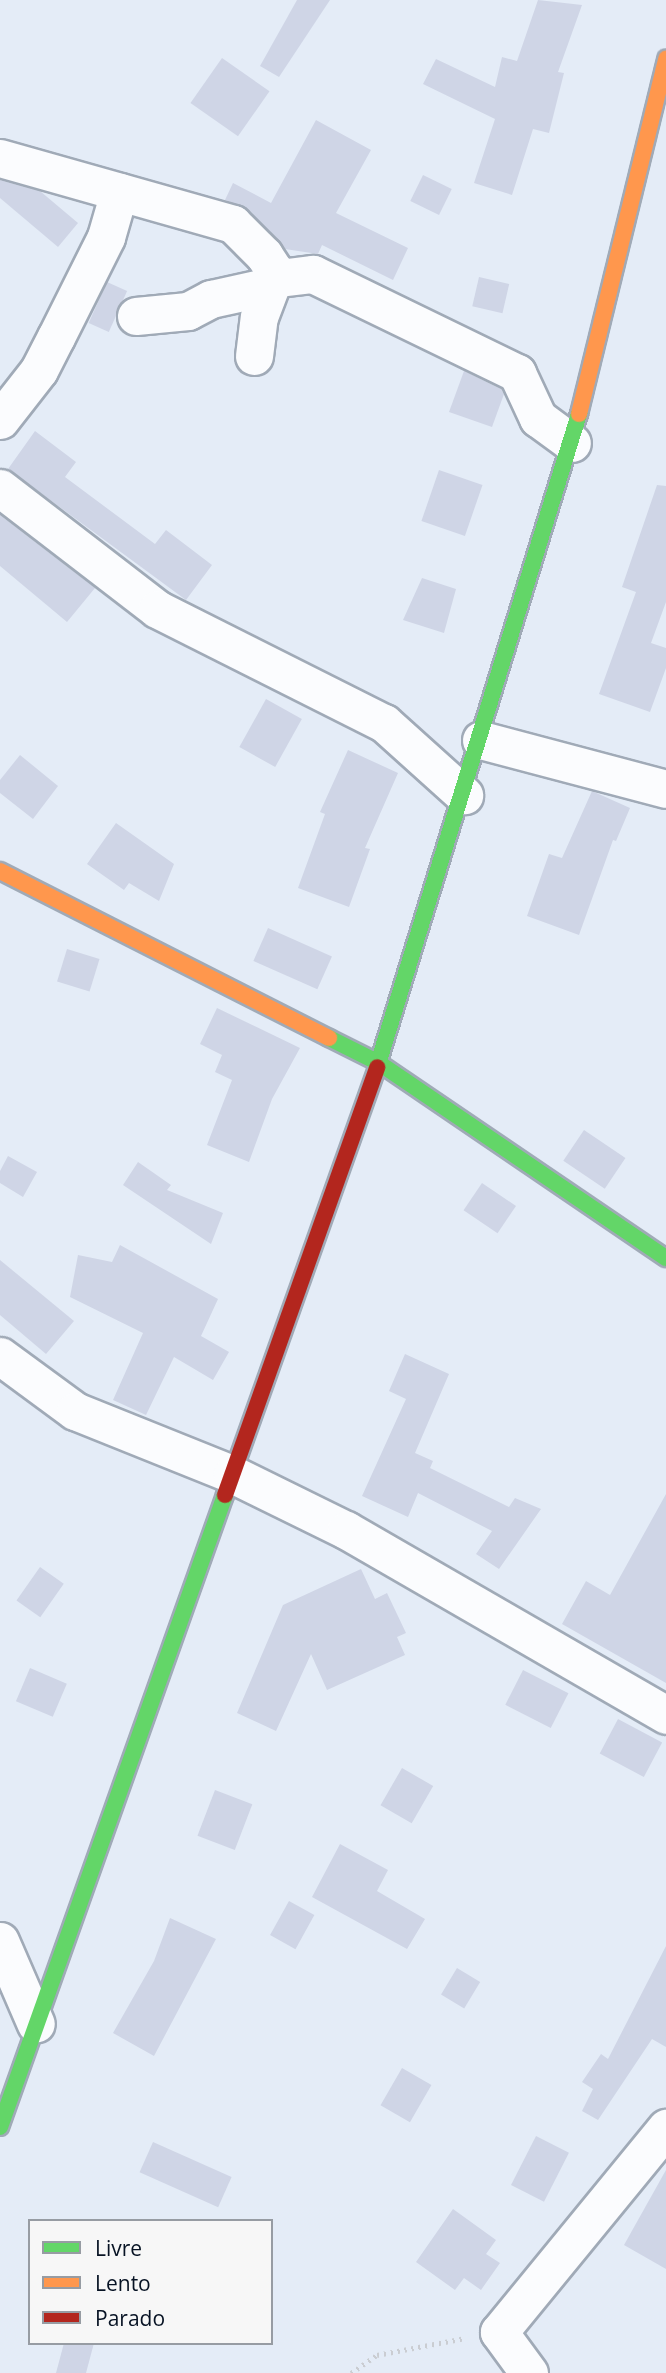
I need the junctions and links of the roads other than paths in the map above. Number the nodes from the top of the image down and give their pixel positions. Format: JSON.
{"nodes":[{"id":1,"x":666,"y":59,"type":"edge"},
{"id":2,"x":0,"y":158,"type":"edge"},
{"id":3,"x":119,"y":192,"type":"junction"},
{"id":4,"x":273,"y":279,"type":"junction"},
{"id":5,"x":136,"y":316,"type":"dead end"},
{"id":6,"x":254,"y":356,"type":"dead end"},
{"id":7,"x":0,"y":420,"type":"edge"},
{"id":8,"x":572,"y":443,"type":"junction"},
{"id":9,"x":0,"y":488,"type":"edge"},
{"id":10,"x":481,"y":740,"type":"junction"},
{"id":11,"x":666,"y":789,"type":"edge"},
{"id":12,"x":464,"y":795,"type":"junction"},
{"id":13,"x":0,"y":871,"type":"edge"},
{"id":14,"x":379,"y":1063,"type":"junction"},
{"id":15,"x":666,"y":1258,"type":"edge"},
{"id":16,"x":0,"y":1356,"type":"edge"},
{"id":17,"x":232,"y":1474,"type":"junction"},
{"id":18,"x":666,"y":1715,"type":"edge"},
{"id":19,"x":0,"y":1941,"type":"edge"},
{"id":20,"x":37,"y":2024,"type":"junction"},
{"id":21,"x":0,"y":2127,"type":"edge"},
{"id":22,"x":666,"y":2128,"type":"edge"},
{"id":23,"x":529,"y":2373,"type":"edge"}],
"edges":[{"from":1,"to":8,"type":"main road"},
{"from":2,"to":3,"type":"street"},
{"from":3,"to":4,"type":"street"},
{"from":3,"to":7,"type":"street"},
{"from":4,"to":5,"type":"street"},
{"from":4,"to":6,"type":"street"},
{"from":4,"to":8,"type":"street"},
{"from":8,"to":10,"type":"main road"},
{"from":9,"to":12,"type":"street"},
{"from":10,"to":11,"type":"street"},
{"from":10,"to":12,"type":"main road"},
{"from":12,"to":14,"type":"main road"},
{"from":13,"to":14,"type":"main road"},
{"from":14,"to":15,"type":"main road"},
{"from":14,"to":17,"type":"main road"},
{"from":16,"to":17,"type":"street"},
{"from":17,"to":18,"type":"street"},
{"from":17,"to":20,"type":"main road"},
{"from":19,"to":20,"type":"street"},
{"from":20,"to":21,"type":"main road"},
{"from":22,"to":23,"type":"street"}]}
